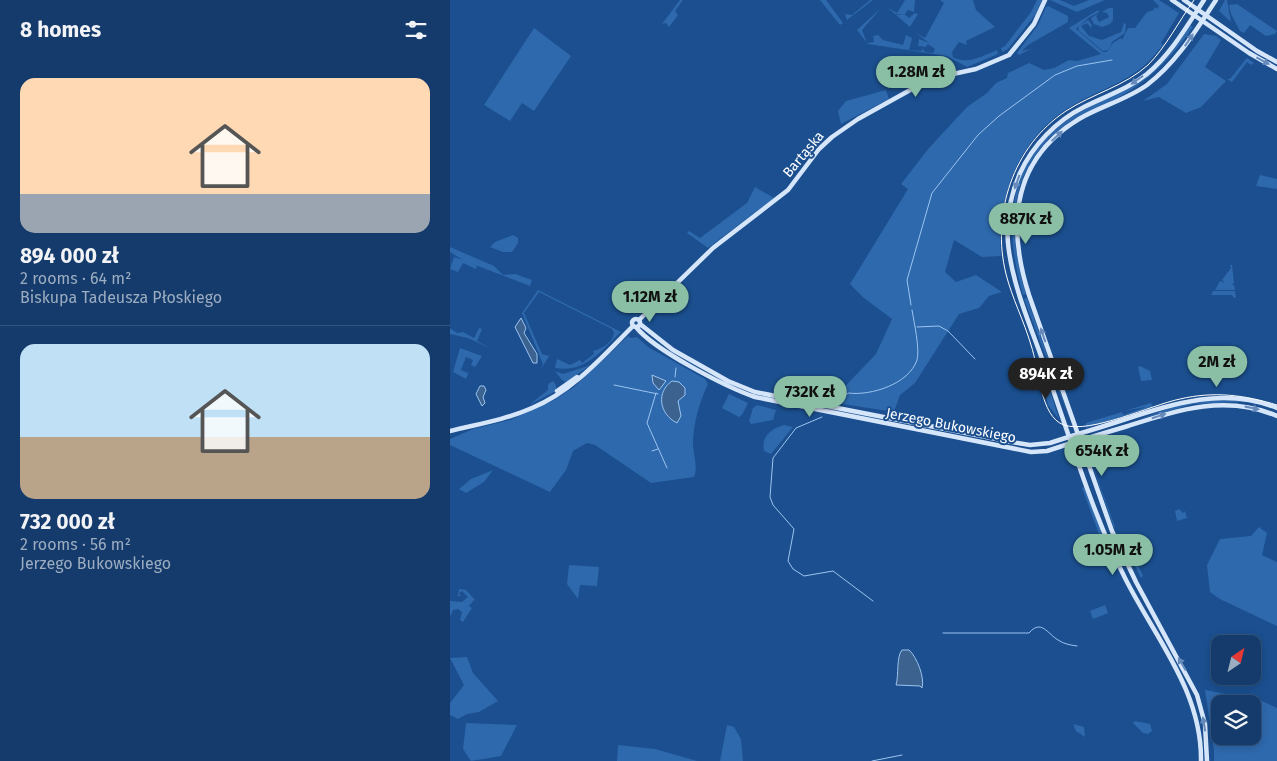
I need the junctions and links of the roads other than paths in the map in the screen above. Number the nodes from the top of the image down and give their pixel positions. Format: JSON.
{"nodes":[{"id":1,"x":1045,"y":0,"type":"edge"},
{"id":2,"x":1172,"y":0,"type":"edge"},
{"id":3,"x":1184,"y":0,"type":"edge"},
{"id":4,"x":1204,"y":0,"type":"edge"},
{"id":5,"x":1216,"y":0,"type":"edge"},
{"id":6,"x":1198,"y":9,"type":"junction"},
{"id":7,"x":1194,"y":15,"type":"junction"},
{"id":8,"x":1206,"y":15,"type":"junction"},
{"id":9,"x":1202,"y":21,"type":"junction"},
{"id":10,"x":1277,"y":62,"type":"edge"},
{"id":11,"x":1277,"y":69,"type":"edge"},
{"id":12,"x":643,"y":316,"type":"junction"},
{"id":13,"x":637,"y":324,"type":"junction"},
{"id":14,"x":643,"y":331,"type":"junction"},
{"id":15,"x":627,"y":332,"type":"junction"},
{"id":16,"x":1277,"y":408,"type":"edge"},
{"id":17,"x":1277,"y":416,"type":"edge"},
{"id":18,"x":450,"y":431,"type":"edge"},
{"id":19,"x":1077,"y":435,"type":"junction"},
{"id":20,"x":1070,"y":437,"type":"junction"},
{"id":21,"x":1080,"y":441,"type":"junction"},
{"id":22,"x":1072,"y":443,"type":"junction"},
{"id":23,"x":1200,"y":761,"type":"edge"},
{"id":24,"x":1207,"y":761,"type":"edge"}],
"edges":[{"from":1,"to":12,"type":"main road","name":"Bartąska"},
{"from":2,"to":7,"type":"main road"},
{"from":3,"to":6,"type":"main road"},
{"from":4,"to":6,"type":"main road"},
{"from":5,"to":8,"type":"main road"},
{"from":6,"to":7,"type":"main road"},
{"from":6,"to":8,"type":"main road"},
{"from":7,"to":9,"type":"main road"},
{"from":7,"to":20,"type":"main road","one_way":true},
{"from":8,"to":9,"type":"main road"},
{"from":8,"to":10,"type":"main road"},
{"from":9,"to":11,"type":"main road","one_way":true},
{"from":19,"to":9,"type":"main road","one_way":true},
{"from":12,"to":13,"type":"main road","name":"Bartąska"},
{"from":12,"to":14,"type":"main road"},
{"from":13,"to":14,"type":"main road","name":"Jerzego Bukowskiego"},
{"from":13,"to":15,"type":"main road","name":"Bartąska"},
{"from":14,"to":15,"type":"main road"},
{"from":14,"to":20,"type":"main road","name":"Jerzego Bukowskiego"},
{"from":14,"to":22,"type":"main road","name":"Jerzego Bukowskiego"},
{"from":15,"to":18,"type":"main road","name":"Bartąska"},
{"from":16,"to":19,"type":"main road","name":"Jerzego Bukowskiego"},
{"from":21,"to":17,"type":"main road","name":"Jerzego Bukowskiego","one_way":true},
{"from":19,"to":20,"type":"main road","name":"Jerzego Bukowskiego"},
{"from":19,"to":21,"type":"main road"},
{"from":20,"to":22,"type":"main road"},
{"from":21,"to":22,"type":"main road","name":"Jerzego Bukowskiego"},
{"from":24,"to":21,"type":"main road","one_way":true},
{"from":22,"to":23,"type":"main road"}]}
